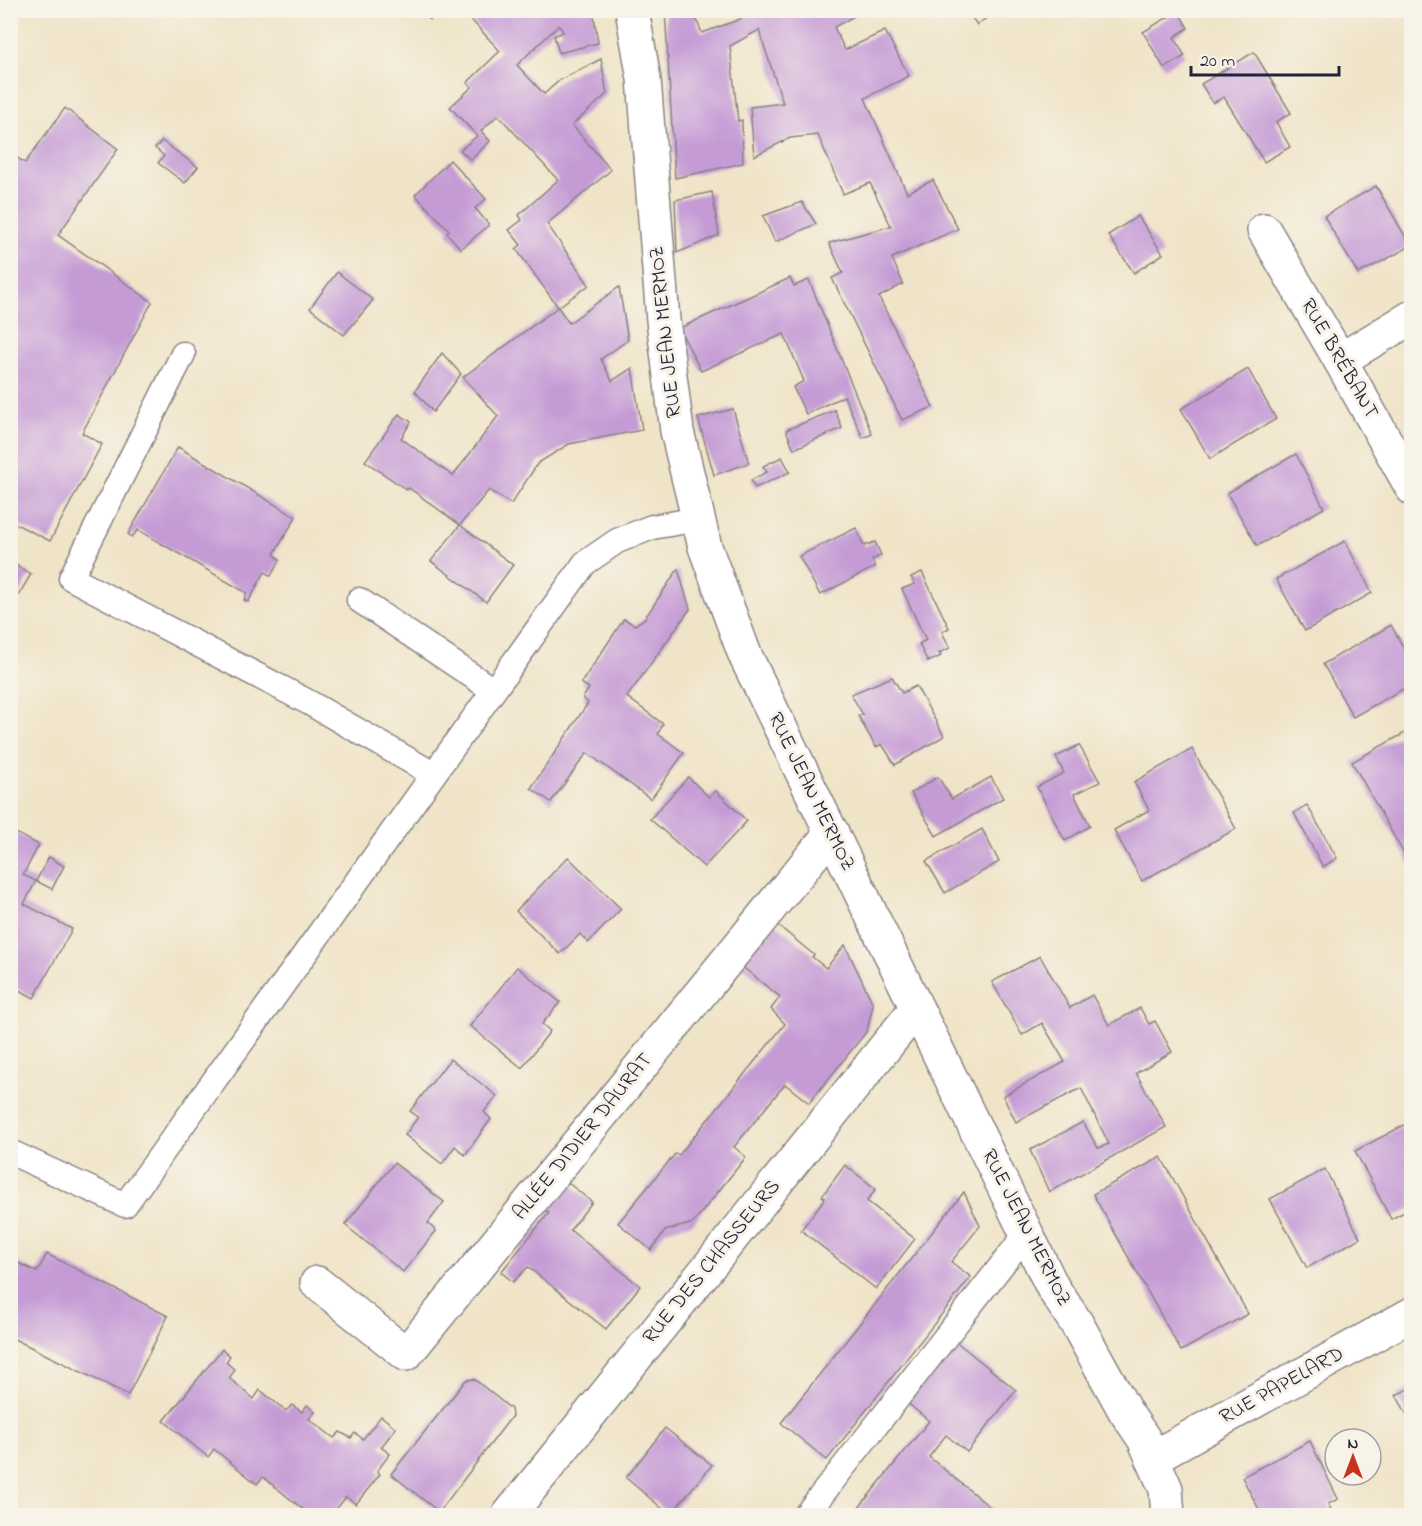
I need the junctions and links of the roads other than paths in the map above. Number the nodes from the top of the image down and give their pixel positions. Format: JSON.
{"nodes":[{"id":1,"x":632,"y":10,"type":"edge"},
{"id":2,"x":1264,"y":230,"type":"dead end"},
{"id":3,"x":1412,"y":317,"type":"edge"},
{"id":4,"x":183,"y":354,"type":"dead end"},
{"id":5,"x":1340,"y":360,"type":"junction"},
{"id":6,"x":1412,"y":488,"type":"edge"},
{"id":7,"x":699,"y":519,"type":"junction"},
{"id":8,"x":359,"y":600,"type":"dead end"},
{"id":9,"x":493,"y":690,"type":"junction"},
{"id":10,"x":433,"y":774,"type":"junction"},
{"id":11,"x":832,"y":832,"type":"junction"},
{"id":12,"x":916,"y":1009,"type":"junction"},
{"id":13,"x":10,"y":1152,"type":"edge"},
{"id":14,"x":1027,"y":1233,"type":"junction"},
{"id":15,"x":317,"y":1283,"type":"dead end"},
{"id":16,"x":1412,"y":1314,"type":"edge"},
{"id":17,"x":1152,"y":1458,"type":"junction"},
{"id":18,"x":508,"y":1515,"type":"edge"},
{"id":19,"x":805,"y":1515,"type":"edge"},
{"id":20,"x":1168,"y":1515,"type":"edge"}],
"edges":[{"from":1,"to":7,"type":"street","name":"RUE JEAN MERMOZ"},
{"from":2,"to":5,"type":"street","name":"RUE BRÉBANT"},
{"from":3,"to":5,"type":"street"},
{"from":4,"to":10,"type":"lane"},
{"from":5,"to":6,"type":"street","name":"RUE BRÉBANT"},
{"from":7,"to":9,"type":"lane"},
{"from":7,"to":11,"type":"street","name":"RUE JEAN MERMOZ"},
{"from":8,"to":9,"type":"lane"},
{"from":9,"to":10,"type":"lane"},
{"from":10,"to":13,"type":"lane"},
{"from":11,"to":12,"type":"street","name":"RUE JEAN MERMOZ"},
{"from":11,"to":15,"type":"street","name":"ALLÉE DIDIER DAURAT"},
{"from":12,"to":14,"type":"street","name":"RUE JEAN MERMOZ"},
{"from":12,"to":18,"type":"street","name":"RUE DES CHASSEURS"},
{"from":14,"to":17,"type":"street","name":"RUE JEAN MERMOZ"},
{"from":14,"to":19,"type":"lane"},
{"from":16,"to":17,"type":"street","name":"RUE PAPELARD"},
{"from":17,"to":20,"type":"street","name":"RUE JEAN MERMOZ"}]}
